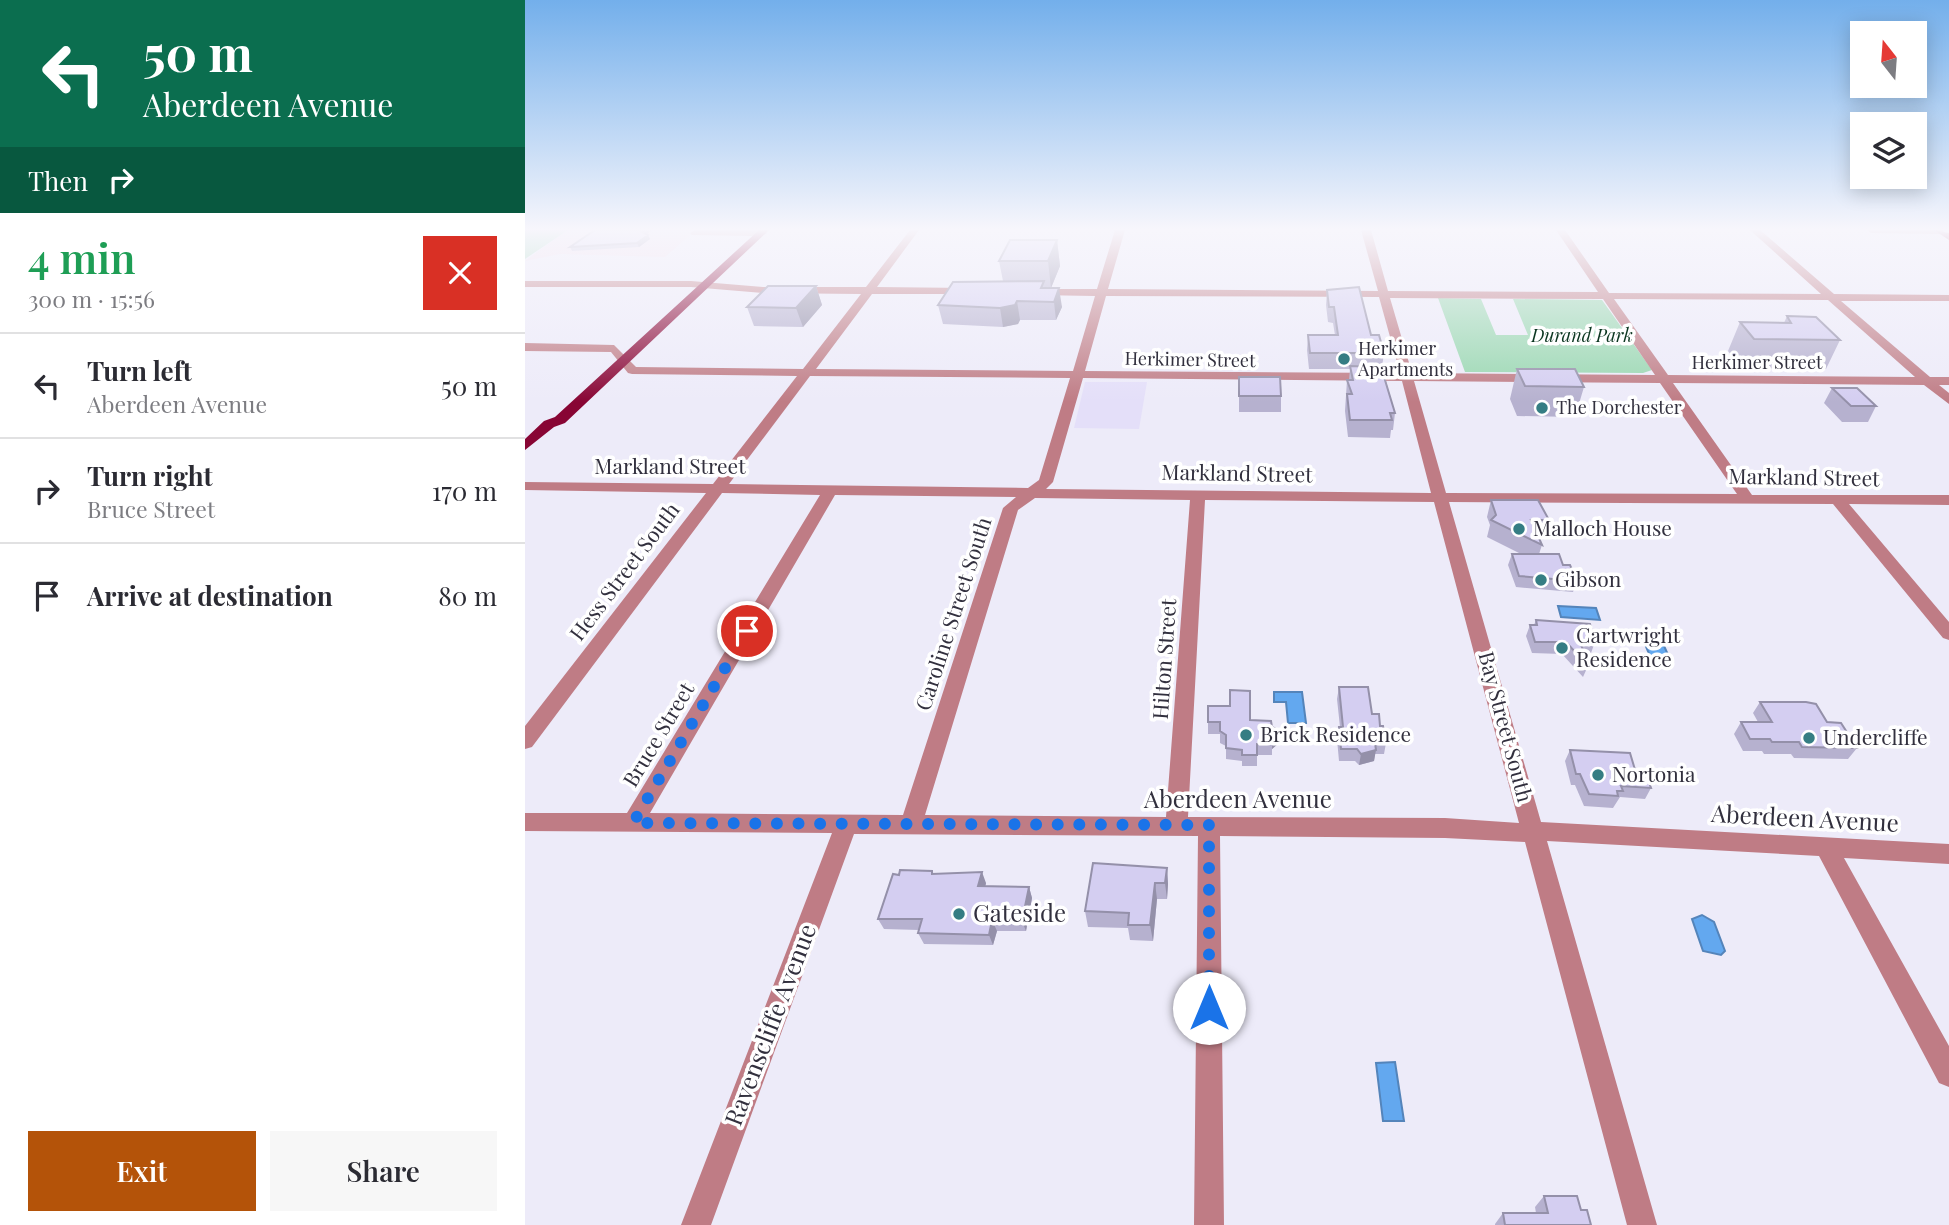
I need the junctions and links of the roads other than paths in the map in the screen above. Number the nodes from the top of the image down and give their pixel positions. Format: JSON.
{"nodes":[{"id":1,"x":704,"y":287,"type":"edge"},
{"id":2,"x":722,"y":287,"type":"edge"},
{"id":3,"x":871,"y":287,"type":"edge"},
{"id":4,"x":1104,"y":287,"type":"edge"},
{"id":5,"x":1382,"y":287,"type":"edge"},
{"id":6,"x":1600,"y":287,"type":"edge"},
{"id":7,"x":1820,"y":287,"type":"edge"},
{"id":8,"x":869,"y":290,"type":"junction"},
{"id":9,"x":984,"y":291,"type":"edge"},
{"id":10,"x":1022,"y":292,"type":"edge"},
{"id":11,"x":1102,"y":293,"type":"junction"},
{"id":12,"x":1384,"y":295,"type":"junction"},
{"id":13,"x":1607,"y":297,"type":"junction"},
{"id":14,"x":1831,"y":297,"type":"junction"},
{"id":15,"x":1949,"y":298,"type":"edge"},
{"id":16,"x":525,"y":347,"type":"edge"},
{"id":17,"x":624,"y":360,"type":"junction"},
{"id":18,"x":805,"y":373,"type":"junction"},
{"id":19,"x":1079,"y":375,"type":"junction"},
{"id":20,"x":1408,"y":379,"type":"junction"},
{"id":21,"x":1664,"y":380,"type":"junction"},
{"id":22,"x":1927,"y":381,"type":"junction"},
{"id":23,"x":1949,"y":382,"type":"edge"},
{"id":24,"x":1949,"y":400,"type":"edge"},
{"id":25,"x":560,"y":420,"type":"junction"},
{"id":26,"x":528,"y":440,"type":"edge"},
{"id":27,"x":525,"y":453,"type":"edge"},
{"id":28,"x":525,"y":486,"type":"edge"},
{"id":29,"x":718,"y":488,"type":"junction"},
{"id":30,"x":831,"y":489,"type":"junction"},
{"id":31,"x":1028,"y":492,"type":"junction"},
{"id":32,"x":1198,"y":495,"type":"junction"},
{"id":33,"x":1441,"y":497,"type":"junction"},
{"id":34,"x":1748,"y":499,"type":"junction"},
{"id":35,"x":1838,"y":500,"type":"junction"},
{"id":36,"x":1949,"y":500,"type":"edge"},
{"id":37,"x":1949,"y":634,"type":"edge"},
{"id":38,"x":525,"y":741,"type":"edge"},
{"id":39,"x":525,"y":822,"type":"edge"},
{"id":40,"x":633,"y":823,"type":"junction"},
{"id":41,"x":846,"y":825,"type":"junction"},
{"id":42,"x":911,"y":825,"type":"junction"},
{"id":43,"x":1209,"y":825,"type":"junction"},
{"id":44,"x":1176,"y":827,"type":"junction"},
{"id":45,"x":1534,"y":834,"type":"junction"},
{"id":46,"x":1826,"y":847,"type":"junction"},
{"id":47,"x":1949,"y":854,"type":"edge"},
{"id":48,"x":1949,"y":1073,"type":"edge"},
{"id":49,"x":695,"y":1225,"type":"edge"},
{"id":50,"x":1209,"y":1225,"type":"edge"},
{"id":51,"x":1642,"y":1225,"type":"edge"}],
"edges":[{"from":1,"to":17,"type":"main road"},
{"from":2,"to":8,"type":"street"},
{"from":3,"to":8,"type":"street","name":"Hess Street South"},
{"from":4,"to":11,"type":"street","name":"Caroline Street South"},
{"from":5,"to":12,"type":"street","name":"Bay Street South"},
{"from":6,"to":13,"type":"street"},
{"from":7,"to":14,"type":"street"},
{"from":8,"to":9,"type":"street"},
{"from":8,"to":18,"type":"street","name":"Hess Street South"},
{"from":10,"to":11,"type":"street"},
{"from":11,"to":12,"type":"street"},
{"from":11,"to":19,"type":"street","name":"Caroline Street South"},
{"from":12,"to":13,"type":"street"},
{"from":12,"to":20,"type":"street","name":"Bay Street South"},
{"from":13,"to":14,"type":"street"},
{"from":13,"to":21,"type":"street"},
{"from":14,"to":15,"type":"street"},
{"from":14,"to":22,"type":"street"},
{"from":16,"to":17,"type":"street","name":"Herkimer Street"},
{"from":17,"to":18,"type":"street","name":"Herkimer Street"},
{"from":17,"to":25,"type":"main road"},
{"from":18,"to":19,"type":"street","name":"Herkimer Street"},
{"from":18,"to":29,"type":"street","name":"Hess Street South"},
{"from":19,"to":20,"type":"street","name":"Herkimer Street"},
{"from":19,"to":31,"type":"street","name":"Caroline Street South"},
{"from":20,"to":21,"type":"street","name":"Herkimer Street"},
{"from":20,"to":33,"type":"street","name":"Bay Street South"},
{"from":21,"to":22,"type":"street","name":"Herkimer Street"},
{"from":21,"to":34,"type":"street"},
{"from":22,"to":23,"type":"street","name":"Herkimer Street"},
{"from":22,"to":24,"type":"street"},
{"from":25,"to":26,"type":"main road"},
{"from":25,"to":27,"type":"main road"},
{"from":28,"to":29,"type":"street","name":"Markland Street"},
{"from":29,"to":30,"type":"street","name":"Markland Street"},
{"from":29,"to":38,"type":"street","name":"Hess Street South"},
{"from":30,"to":31,"type":"street","name":"Markland Street"},
{"from":30,"to":40,"type":"street","name":"Bruce Street"},
{"from":31,"to":32,"type":"street","name":"Markland Street"},
{"from":31,"to":42,"type":"street","name":"Caroline Street South"},
{"from":32,"to":33,"type":"street","name":"Markland Street"},
{"from":32,"to":44,"type":"street","name":"Hilton Street"},
{"from":33,"to":34,"type":"street","name":"Markland Street"},
{"from":33,"to":45,"type":"street","name":"Bay Street South"},
{"from":34,"to":35,"type":"street","name":"Markland Street"},
{"from":35,"to":36,"type":"street","name":"Markland Street"},
{"from":35,"to":37,"type":"street"},
{"from":39,"to":40,"type":"street","name":"Aberdeen Avenue"},
{"from":40,"to":41,"type":"street","name":"Aberdeen Avenue"},
{"from":41,"to":42,"type":"street","name":"Aberdeen Avenue"},
{"from":41,"to":49,"type":"street","name":"Ravenscliffe Avenue"},
{"from":42,"to":44,"type":"street","name":"Aberdeen Avenue"},
{"from":43,"to":44,"type":"street","name":"Aberdeen Avenue"},
{"from":43,"to":45,"type":"street","name":"Aberdeen Avenue"},
{"from":43,"to":50,"type":"street"},
{"from":45,"to":46,"type":"street","name":"Aberdeen Avenue"},
{"from":45,"to":51,"type":"street","name":"Bay Street South"},
{"from":46,"to":47,"type":"street","name":"Aberdeen Avenue"},
{"from":46,"to":48,"type":"street"}]}
